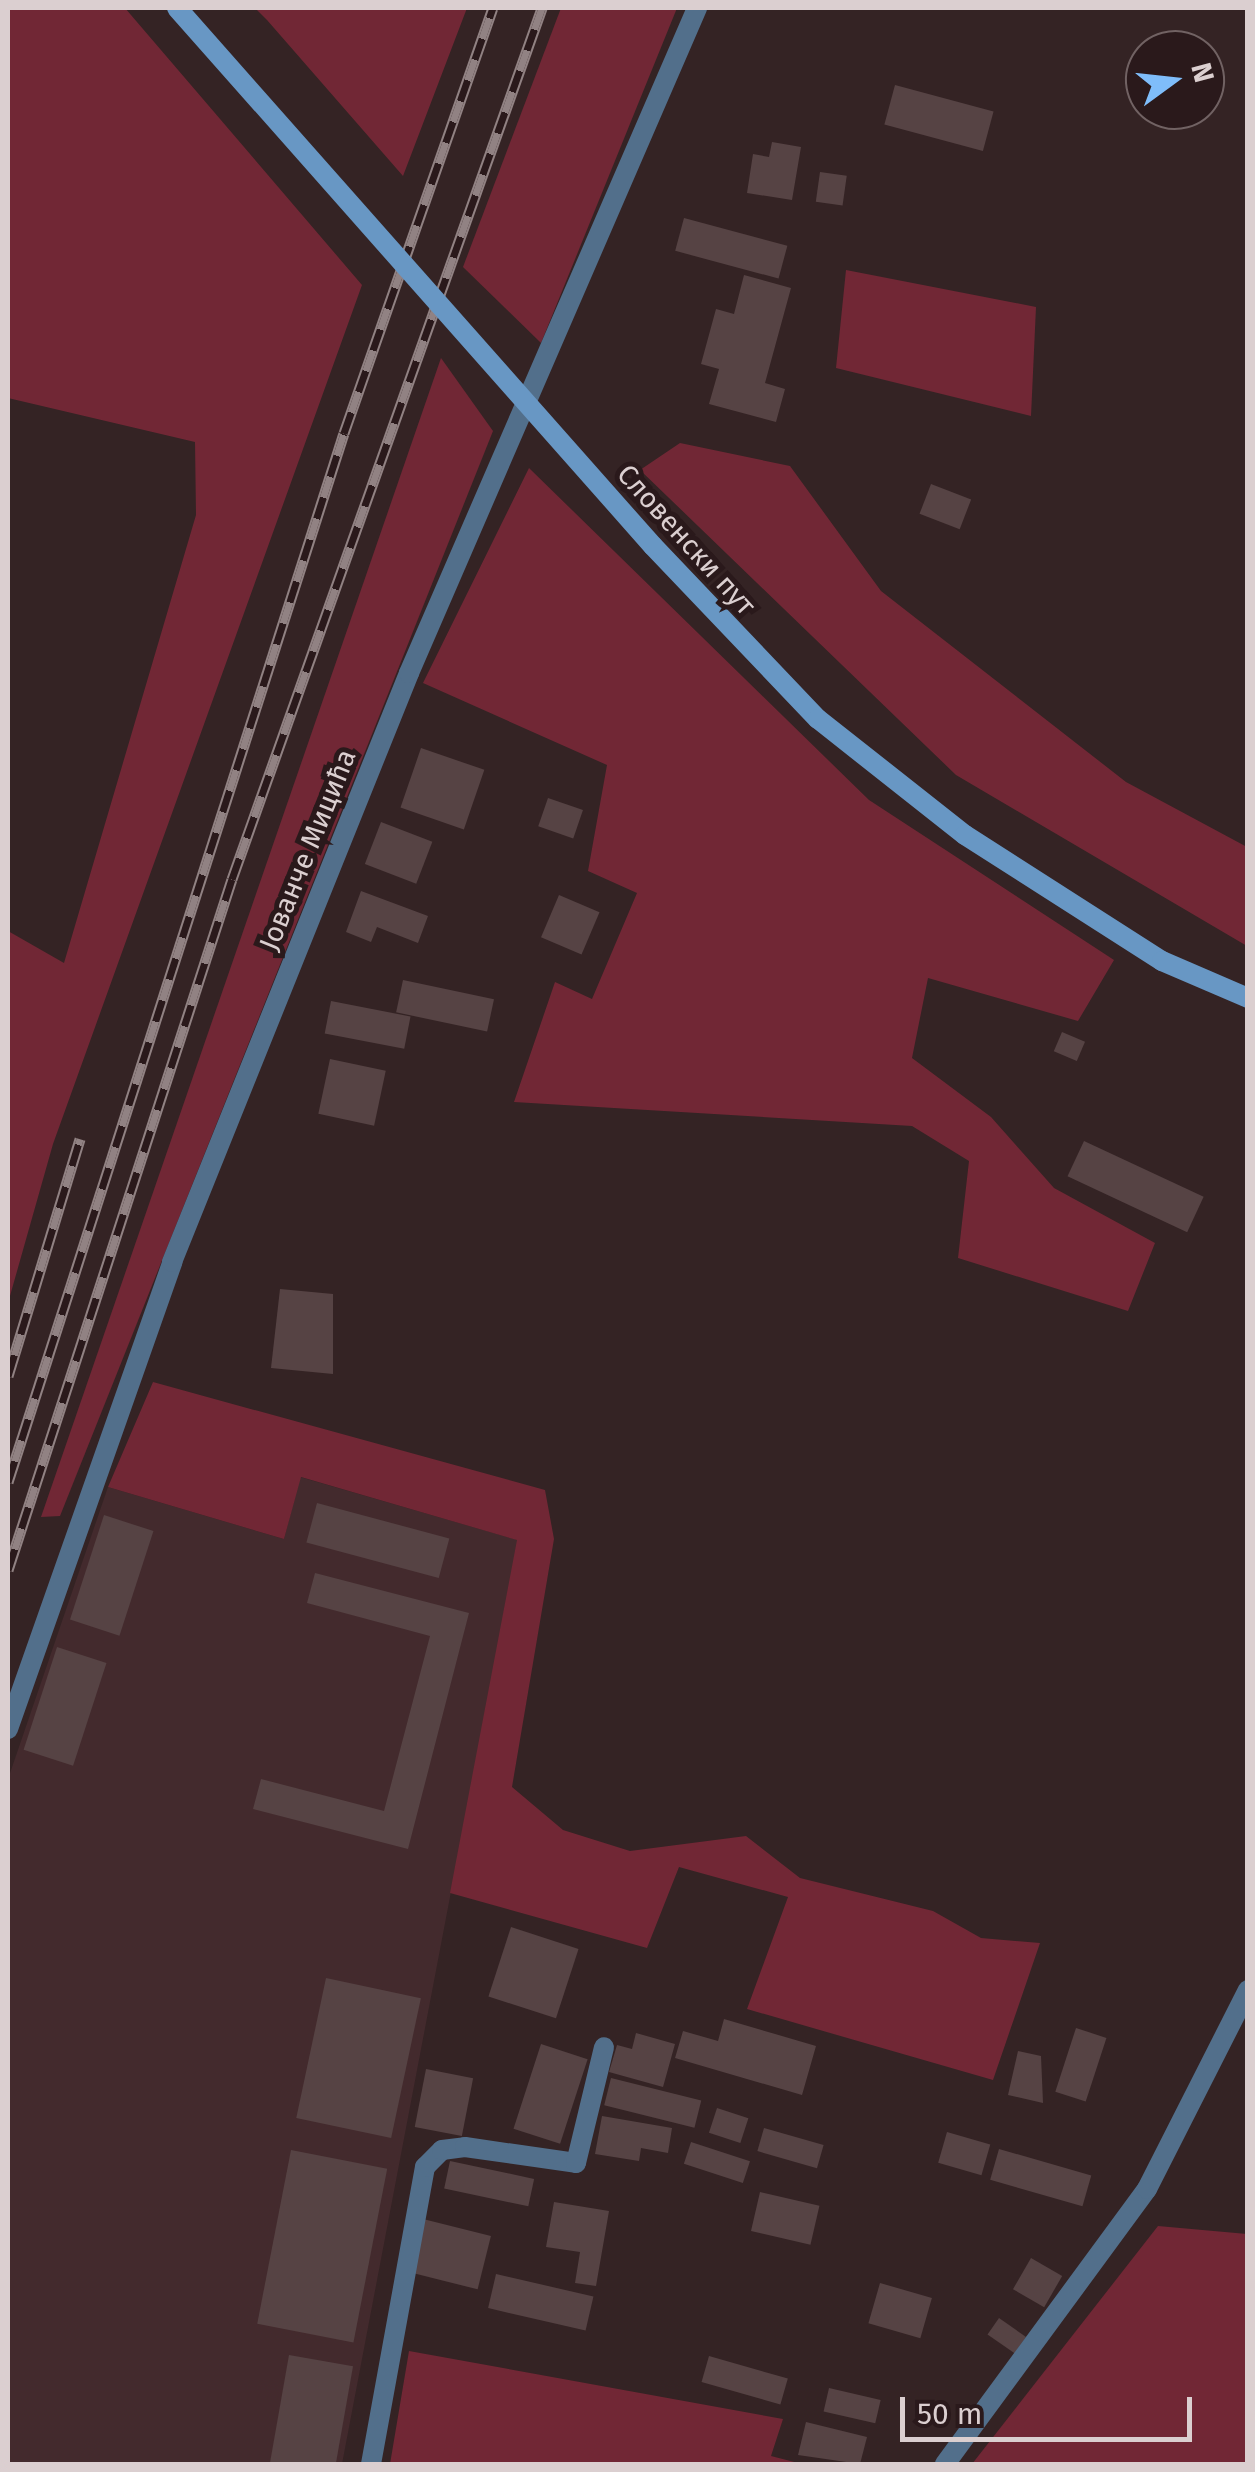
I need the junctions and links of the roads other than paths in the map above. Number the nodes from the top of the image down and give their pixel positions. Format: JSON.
{"nodes":[{"id":1,"x":177,"y":8,"type":"edge"},
{"id":2,"x":698,"y":8,"type":"edge"},
{"id":3,"x":1248,"y":998,"type":"edge"},
{"id":4,"x":8,"y":1729,"type":"edge"},
{"id":5,"x":1248,"y":1990,"type":"edge"},
{"id":6,"x":604,"y":2048,"type":"dead end"},
{"id":7,"x":371,"y":2464,"type":"edge"},
{"id":8,"x":945,"y":2464,"type":"edge"}],
"edges":[{"from":1,"to":3,"type":"street","name":"Словенски пут","bridge":true},
{"from":2,"to":4,"type":"street","name":"Јованче Мицића"},
{"from":5,"to":8,"type":"street"},
{"from":6,"to":7,"type":"street"}]}
